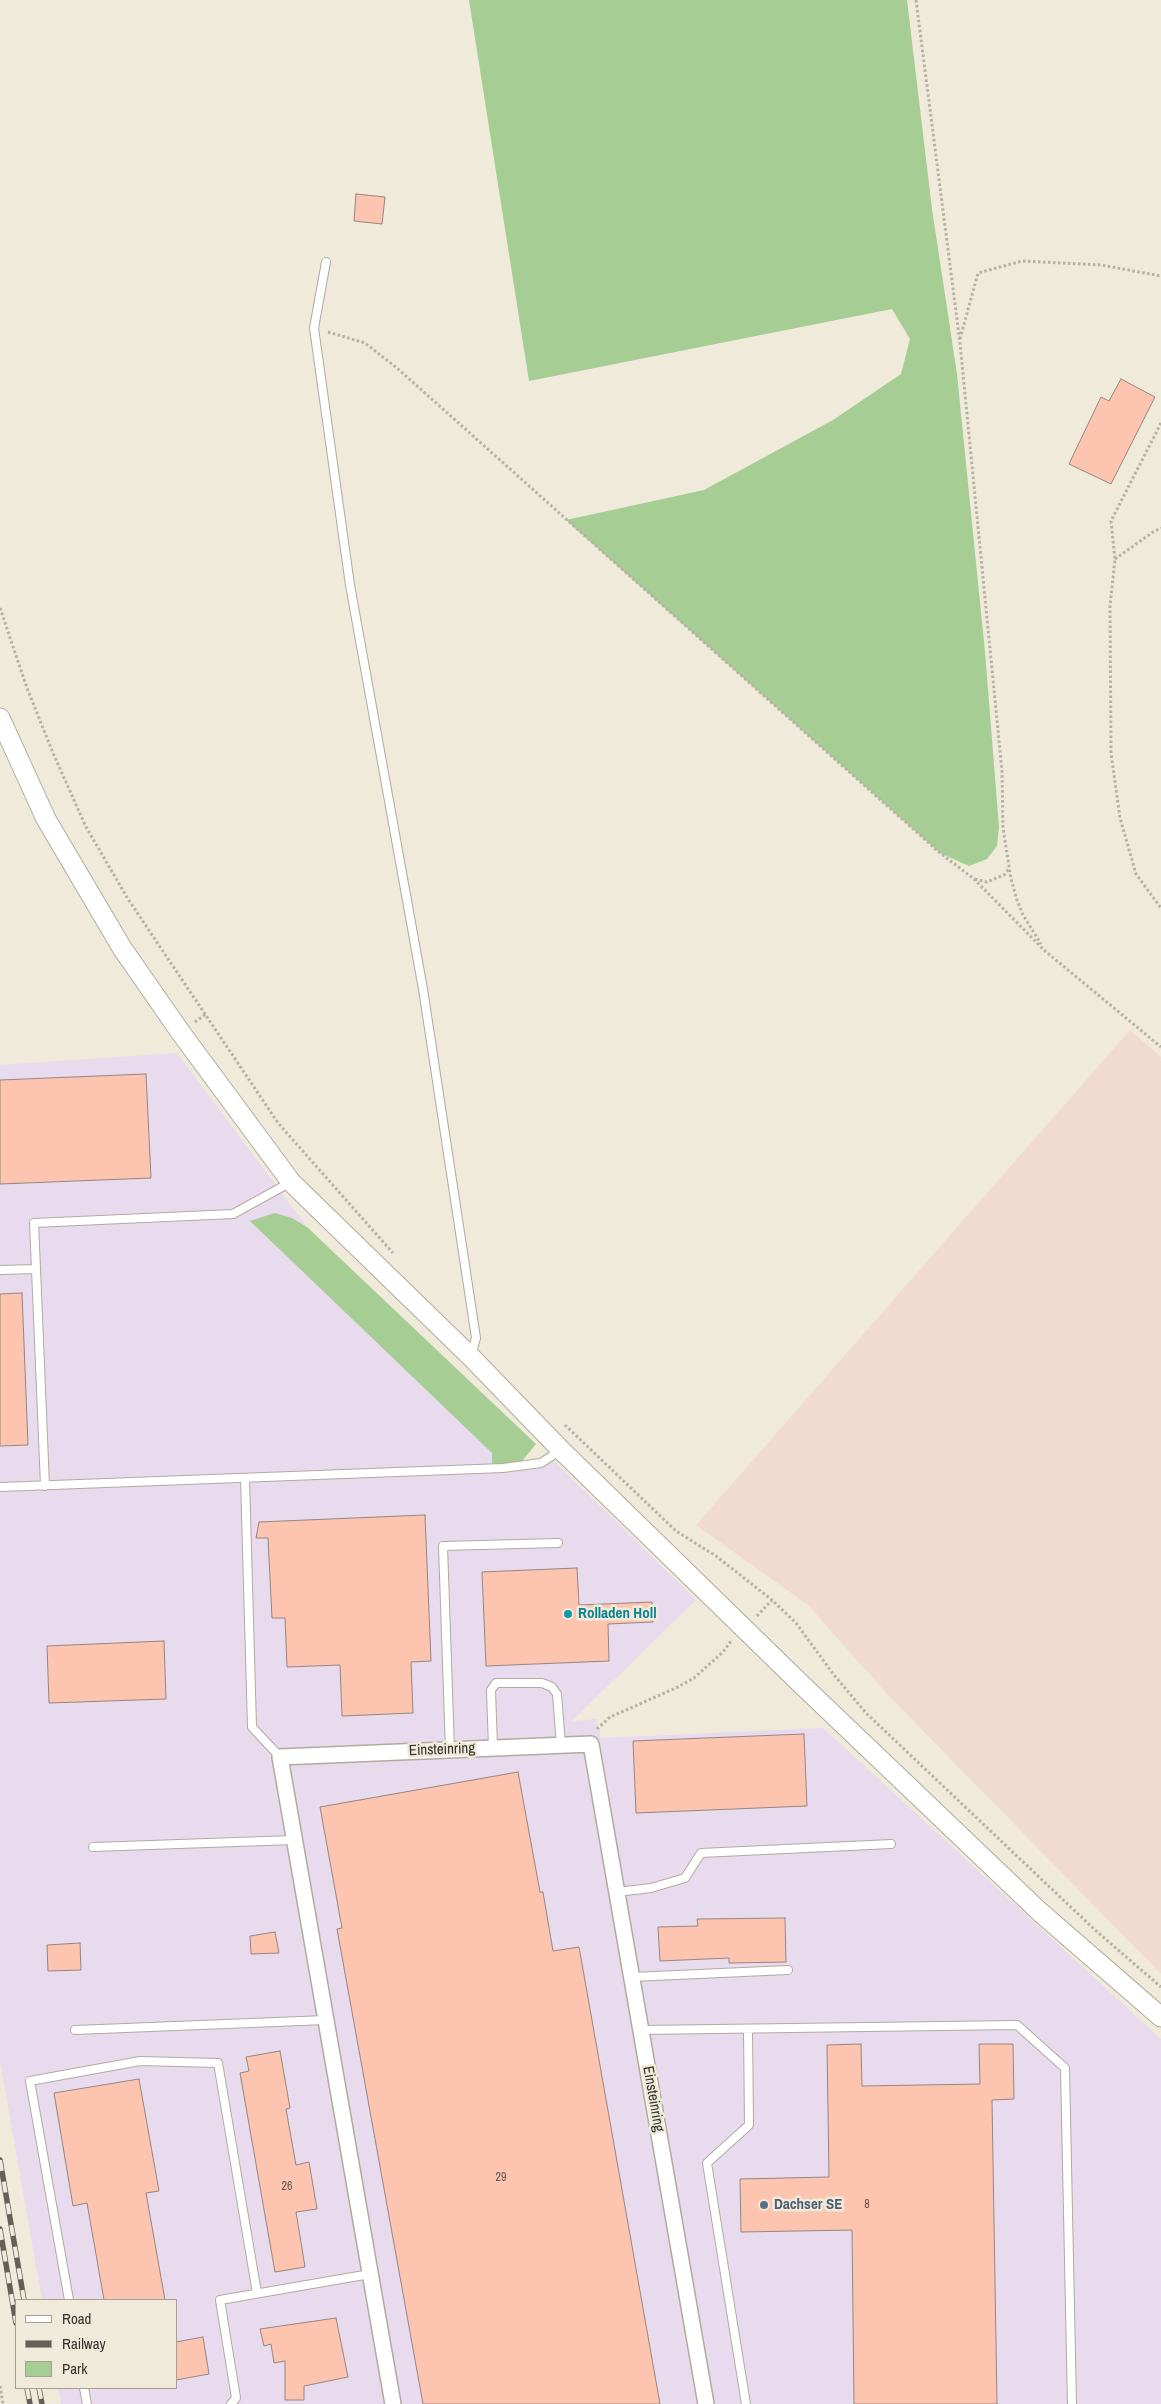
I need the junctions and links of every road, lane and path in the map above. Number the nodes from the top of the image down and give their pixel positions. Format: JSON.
{"nodes":[{"id":1,"x":916,"y":0,"type":"edge"},
{"id":2,"x":326,"y":262,"type":"dead end"},
{"id":3,"x":1161,"y":276,"type":"edge"},
{"id":4,"x":314,"y":328,"type":"junction"},
{"id":5,"x":960,"y":343,"type":"junction"},
{"id":6,"x":1161,"y":423,"type":"edge"},
{"id":7,"x":1161,"y":528,"type":"edge"},
{"id":8,"x":1115,"y":559,"type":"junction"},
{"id":9,"x":0,"y":608,"type":"edge"},
{"id":10,"x":0,"y":718,"type":"edge"},
{"id":11,"x":1009,"y":869,"type":"junction"},
{"id":12,"x":974,"y":879,"type":"junction"},
{"id":13,"x":1161,"y":908,"type":"edge"},
{"id":14,"x":1045,"y":950,"type":"junction"},
{"id":15,"x":1161,"y":1047,"type":"edge"},
{"id":16,"x":291,"y":1182,"type":"junction"},
{"id":17,"x":396,"y":1256,"type":"dead end"},
{"id":18,"x":36,"y":1269,"type":"junction"},
{"id":19,"x":0,"y":1270,"type":"edge"},
{"id":20,"x":471,"y":1357,"type":"junction"},
{"id":21,"x":558,"y":1418,"type":"dead end"},
{"id":22,"x":561,"y":1450,"type":"junction"},
{"id":23,"x":245,"y":1478,"type":"junction"},
{"id":24,"x":45,"y":1486,"type":"junction"},
{"id":25,"x":0,"y":1487,"type":"edge"},
{"id":26,"x":558,"y":1543,"type":"dead end"},
{"id":27,"x":772,"y":1600,"type":"junction"},
{"id":28,"x":754,"y":1618,"type":"dead end"},
{"id":29,"x":732,"y":1641,"type":"dead end"},
{"id":30,"x":591,"y":1744,"type":"junction"},
{"id":31,"x":561,"y":1745,"type":"junction"},
{"id":32,"x":492,"y":1748,"type":"junction"},
{"id":33,"x":450,"y":1750,"type":"junction"},
{"id":34,"x":280,"y":1757,"type":"junction"},
{"id":35,"x":294,"y":1840,"type":"junction"},
{"id":36,"x":891,"y":1844,"type":"dead end"},
{"id":37,"x":93,"y":1847,"type":"dead end"},
{"id":38,"x":617,"y":1892,"type":"junction"},
{"id":39,"x":788,"y":1970,"type":"dead end"},
{"id":40,"x":632,"y":1977,"type":"junction"},
{"id":41,"x":1161,"y":1987,"type":"edge"},
{"id":42,"x":1161,"y":2017,"type":"edge"},
{"id":43,"x":326,"y":2020,"type":"junction"},
{"id":44,"x":748,"y":2029,"type":"junction"},
{"id":45,"x":75,"y":2030,"type":"dead end"},
{"id":46,"x":641,"y":2030,"type":"junction"},
{"id":47,"x":370,"y":2274,"type":"junction"},
{"id":48,"x":257,"y":2294,"type":"junction"},
{"id":49,"x":69,"y":2299,"type":"edge"},
{"id":50,"x":0,"y":2386,"type":"edge"},
{"id":51,"x":84,"y":2389,"type":"edge"},
{"id":52,"x":3,"y":2404,"type":"edge"},
{"id":53,"x":87,"y":2404,"type":"edge"},
{"id":54,"x":231,"y":2404,"type":"edge"},
{"id":55,"x":393,"y":2404,"type":"edge"},
{"id":56,"x":706,"y":2404,"type":"edge"},
{"id":57,"x":746,"y":2404,"type":"edge"},
{"id":58,"x":1072,"y":2404,"type":"edge"}],
"edges":[{"from":1,"to":5,"type":"path"},
{"from":2,"to":4,"type":"lane"},
{"from":3,"to":5,"type":"path"},
{"from":4,"to":12,"type":"path"},
{"from":4,"to":20,"type":"lane"},
{"from":5,"to":11,"type":"path"},
{"from":6,"to":8,"type":"path"},
{"from":7,"to":8,"type":"path"},
{"from":8,"to":13,"type":"path"},
{"from":9,"to":17,"type":"path"},
{"from":10,"to":16,"type":"street"},
{"from":11,"to":12,"type":"path"},
{"from":11,"to":14,"type":"path"},
{"from":12,"to":14,"type":"path"},
{"from":14,"to":15,"type":"path"},
{"from":16,"to":18,"type":"lane"},
{"from":16,"to":20,"type":"street"},
{"from":18,"to":19,"type":"lane"},
{"from":18,"to":24,"type":"lane"},
{"from":20,"to":22,"type":"street"},
{"from":21,"to":27,"type":"path"},
{"from":22,"to":23,"type":"lane"},
{"from":22,"to":42,"type":"street"},
{"from":23,"to":24,"type":"lane"},
{"from":23,"to":34,"type":"lane"},
{"from":24,"to":25,"type":"lane"},
{"from":26,"to":33,"type":"lane"},
{"from":27,"to":28,"type":"path"},
{"from":27,"to":41,"type":"path"},
{"from":29,"to":30,"type":"path"},
{"from":30,"to":31,"type":"street","name":"Einsteinring"},
{"from":30,"to":38,"type":"street","name":"Einsteinring"},
{"from":31,"to":32,"type":"street","name":"Einsteinring"},
{"from":31,"to":32,"type":"lane"},
{"from":32,"to":33,"type":"street","name":"Einsteinring"},
{"from":33,"to":34,"type":"street","name":"Einsteinring"},
{"from":34,"to":35,"type":"street"},
{"from":35,"to":37,"type":"lane"},
{"from":35,"to":43,"type":"street"},
{"from":36,"to":38,"type":"lane"},
{"from":38,"to":40,"type":"street","name":"Einsteinring"},
{"from":39,"to":40,"type":"lane"},
{"from":40,"to":46,"type":"street","name":"Einsteinring"},
{"from":43,"to":45,"type":"lane"},
{"from":43,"to":47,"type":"street"},
{"from":44,"to":46,"type":"lane"},
{"from":44,"to":57,"type":"lane"},
{"from":44,"to":58,"type":"lane"},
{"from":46,"to":56,"type":"street","name":"Einsteinring"},
{"from":47,"to":48,"type":"lane"},
{"from":47,"to":55,"type":"street"},
{"from":48,"to":49,"type":"lane"},
{"from":48,"to":54,"type":"lane"},
{"from":50,"to":52,"type":"path"},
{"from":51,"to":53,"type":"lane"}]}
